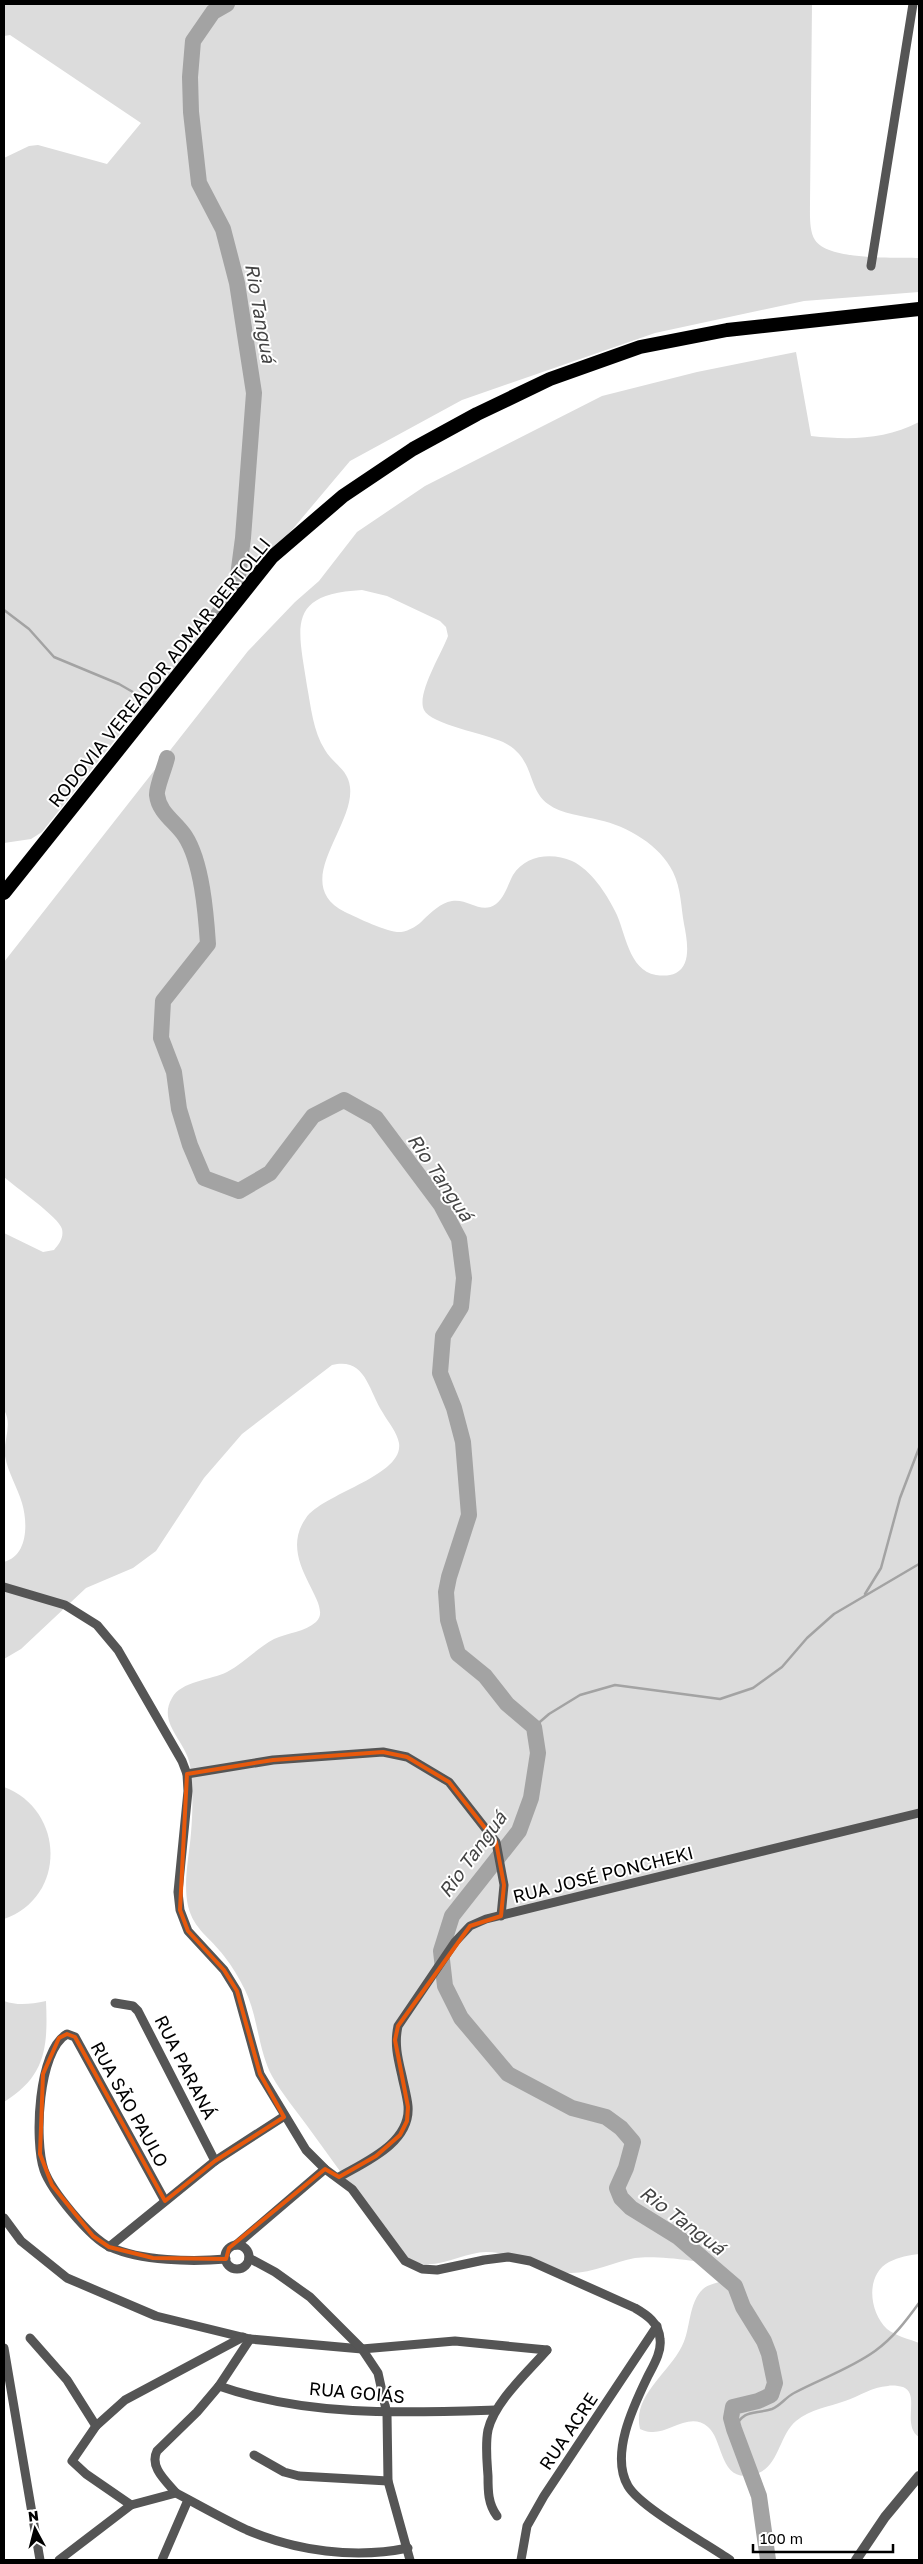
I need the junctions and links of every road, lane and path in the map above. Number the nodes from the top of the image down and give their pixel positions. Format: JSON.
{"nodes":[{"id":1,"x":913,"y":4,"type":"edge"},
{"id":2,"x":871,"y":266,"type":"dead end"},
{"id":3,"x":919,"y":309,"type":"edge"},
{"id":4,"x":4,"y":893,"type":"edge"},
{"id":5,"x":4,"y":1587,"type":"edge"},
{"id":6,"x":187,"y":1774,"type":"junction"},
{"id":7,"x":919,"y":1813,"type":"edge"},
{"id":8,"x":501,"y":1916,"type":"junction"},
{"id":9,"x":115,"y":2003,"type":"dead end"},
{"id":10,"x":283,"y":2116,"type":"junction"},
{"id":11,"x":215,"y":2161,"type":"junction"},
{"id":12,"x":325,"y":2169,"type":"junction"},
{"id":13,"x":339,"y":2177,"type":"junction"},
{"id":14,"x":165,"y":2201,"type":"junction"},
{"id":15,"x":4,"y":2218,"type":"edge"},
{"id":16,"x":236,"y":2245,"type":"junction"},
{"id":17,"x":109,"y":2247,"type":"junction"},
{"id":18,"x":249,"y":2258,"type":"junction"},
{"id":19,"x":226,"y":2259,"type":"junction"},
{"id":20,"x":657,"y":2326,"type":"junction"},
{"id":21,"x":30,"y":2338,"type":"dead end"},
{"id":22,"x":247,"y":2338,"type":"junction"},
{"id":23,"x":4,"y":2348,"type":"edge"},
{"id":24,"x":362,"y":2349,"type":"junction"},
{"id":25,"x":219,"y":2386,"type":"junction"},
{"id":26,"x":495,"y":2410,"type":"junction"},
{"id":27,"x":387,"y":2414,"type":"junction"},
{"id":28,"x":96,"y":2426,"type":"junction"},
{"id":29,"x":254,"y":2455,"type":"dead end"},
{"id":30,"x":919,"y":2476,"type":"edge"},
{"id":31,"x":388,"y":2481,"type":"junction"},
{"id":32,"x":176,"y":2493,"type":"junction"},
{"id":33,"x":188,"y":2500,"type":"junction"},
{"id":34,"x":131,"y":2505,"type":"junction"},
{"id":35,"x":497,"y":2516,"type":"dead end"},
{"id":36,"x":408,"y":2548,"type":"junction"},
{"id":37,"x":717,"y":2557,"type":"edge"},
{"id":38,"x":40,"y":2560,"type":"edge"},
{"id":39,"x":59,"y":2560,"type":"edge"},
{"id":40,"x":162,"y":2560,"type":"edge"},
{"id":41,"x":410,"y":2560,"type":"edge"},
{"id":42,"x":521,"y":2560,"type":"edge"},
{"id":43,"x":730,"y":2560,"type":"edge"},
{"id":44,"x":856,"y":2560,"type":"edge"}],
"edges":[{"from":1,"to":2,"type":"street"},
{"from":3,"to":4,"type":"highway","name":"RODOVIA VEREADOR ADMAR BERTOLLI"},
{"from":5,"to":6,"type":"street"},
{"from":6,"to":8,"type":"street","name":"RUA JOSÉ PONCHEKI"},
{"from":6,"to":10,"type":"street"},
{"from":7,"to":8,"type":"street","name":"RUA JOSÉ PONCHEKI"},
{"from":8,"to":13,"type":"street"},
{"from":9,"to":11,"type":"street","name":"RUA PARANÁ"},
{"from":10,"to":11,"type":"street"},
{"from":10,"to":12,"type":"street"},
{"from":11,"to":14,"type":"street"},
{"from":12,"to":13,"type":"street"},
{"from":12,"to":16,"type":"street"},
{"from":13,"to":20,"type":"street"},
{"from":14,"to":17,"type":"street"},
{"from":14,"to":17,"type":"street","name":"RUA SÃO PAULO"},
{"from":15,"to":22,"type":"street"},
{"from":16,"to":18,"type":"street"},
{"from":16,"to":19,"type":"street"},
{"from":17,"to":19,"type":"street"},
{"from":18,"to":19,"type":"street"},
{"from":18,"to":24,"type":"street"},
{"from":20,"to":37,"type":"street"},
{"from":20,"to":42,"type":"street","name":"RUA ACRE"},
{"from":21,"to":28,"type":"street"},
{"from":22,"to":24,"type":"street"},
{"from":22,"to":25,"type":"street"},
{"from":22,"to":28,"type":"street"},
{"from":23,"to":38,"type":"street"},
{"from":24,"to":26,"type":"street"},
{"from":24,"to":27,"type":"street"},
{"from":25,"to":27,"type":"street","name":"RUA GOIÁS"},
{"from":25,"to":32,"type":"street"},
{"from":26,"to":27,"type":"street","name":"RUA GOIÁS"},
{"from":26,"to":35,"type":"street"},
{"from":27,"to":31,"type":"street"},
{"from":28,"to":34,"type":"street"},
{"from":29,"to":31,"type":"street"},
{"from":30,"to":44,"type":"street"},
{"from":31,"to":36,"type":"street"},
{"from":32,"to":33,"type":"street"},
{"from":32,"to":34,"type":"street"},
{"from":33,"to":36,"type":"street"},
{"from":33,"to":40,"type":"street"},
{"from":34,"to":39,"type":"street"},
{"from":36,"to":41,"type":"street"},
{"from":37,"to":43,"type":"street"}]}
